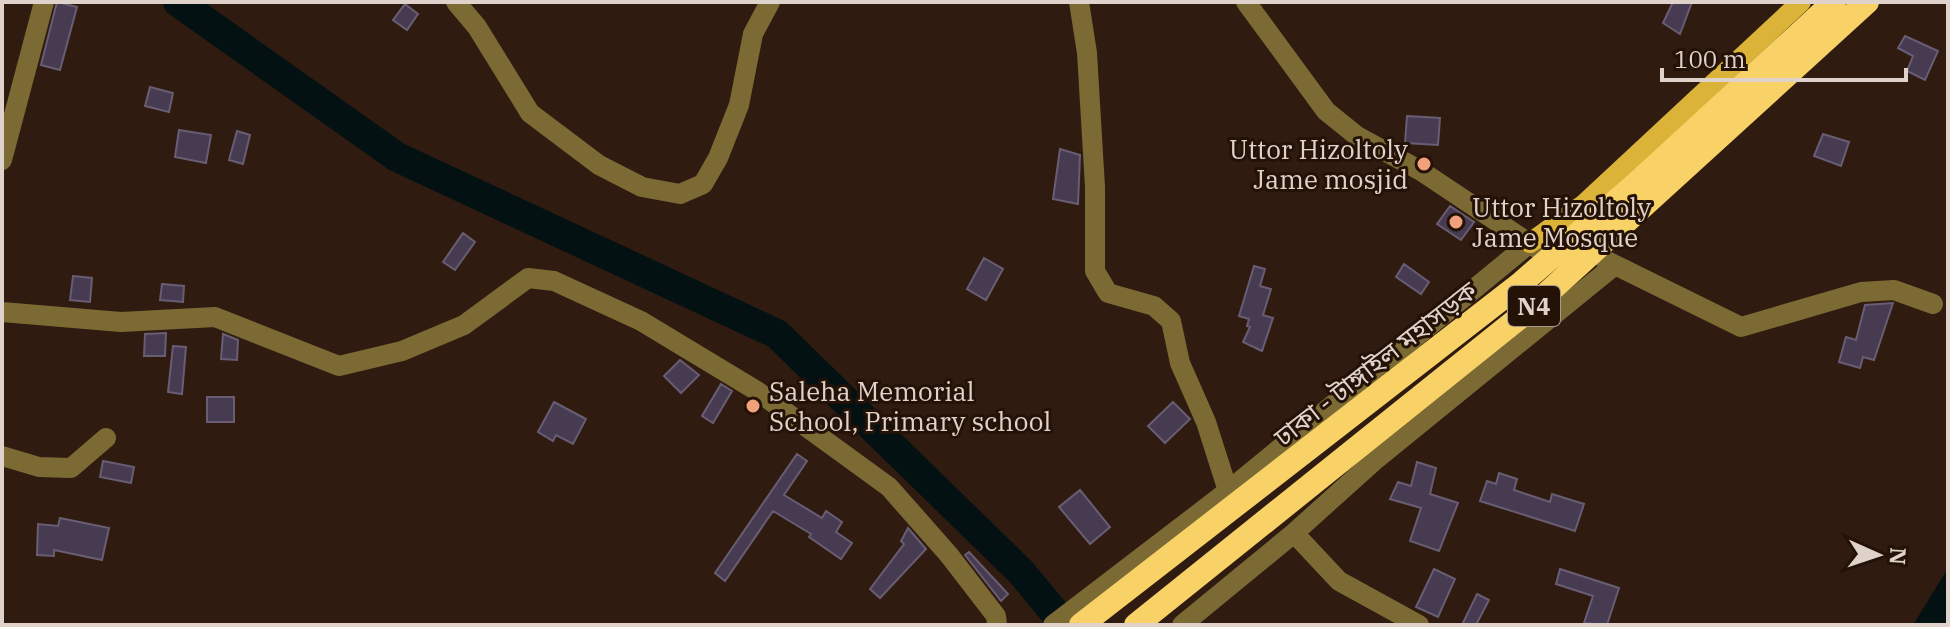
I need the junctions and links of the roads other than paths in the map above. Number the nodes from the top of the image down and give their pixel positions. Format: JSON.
{"nodes":[{"id":1,"x":44,"y":2,"type":"edge"},
{"id":2,"x":456,"y":2,"type":"edge"},
{"id":3,"x":770,"y":2,"type":"edge"},
{"id":4,"x":1079,"y":2,"type":"edge"},
{"id":5,"x":1246,"y":2,"type":"edge"},
{"id":6,"x":1801,"y":2,"type":"edge"},
{"id":7,"x":1834,"y":2,"type":"edge"},
{"id":8,"x":1867,"y":2,"type":"edge"},
{"id":9,"x":2,"y":160,"type":"edge"},
{"id":10,"x":1530,"y":243,"type":"junction"},
{"id":11,"x":1551,"y":257,"type":"junction"},
{"id":12,"x":1605,"y":260,"type":"junction"},
{"id":13,"x":1933,"y":304,"type":"dead end"},
{"id":14,"x":2,"y":312,"type":"edge"},
{"id":15,"x":106,"y":438,"type":"dead end"},
{"id":16,"x":2,"y":456,"type":"edge"},
{"id":17,"x":1228,"y":491,"type":"junction"},
{"id":18,"x":1294,"y":533,"type":"junction"},
{"id":19,"x":1189,"y":620,"type":"edge"},
{"id":20,"x":997,"y":625,"type":"edge"},
{"id":21,"x":1053,"y":625,"type":"edge"},
{"id":22,"x":1081,"y":625,"type":"edge"},
{"id":23,"x":1136,"y":625,"type":"edge"},
{"id":24,"x":1419,"y":625,"type":"edge"}],
"edges":[{"from":1,"to":9,"type":"street"},
{"from":2,"to":3,"type":"street"},
{"from":4,"to":17,"type":"street"},
{"from":5,"to":10,"type":"street"},
{"from":6,"to":10,"type":"main road"},
{"from":7,"to":11,"type":"highway","name":"ঢাকা - টাঙ্গাইল মহাসড়ক","number":"N4"},
{"from":8,"to":12,"type":"highway","name":"ঢাকা - টাঙ্গাইল মহাসড়ক","number":"N4"},
{"from":10,"to":11,"type":"street"},
{"from":10,"to":17,"type":"street"},
{"from":11,"to":22,"type":"highway","name":"ঢাকা - টাঙ্গাইল মহাসড়ক","number":"N4"},
{"from":12,"to":13,"type":"street"},
{"from":12,"to":18,"type":"street"},
{"from":12,"to":23,"type":"highway","name":"ঢাকা - টাঙ্গাইল মহাসড়ক","number":"N4"},
{"from":14,"to":20,"type":"street"},
{"from":15,"to":16,"type":"street"},
{"from":17,"to":21,"type":"street"},
{"from":18,"to":19,"type":"street"},
{"from":18,"to":24,"type":"street"}]}
